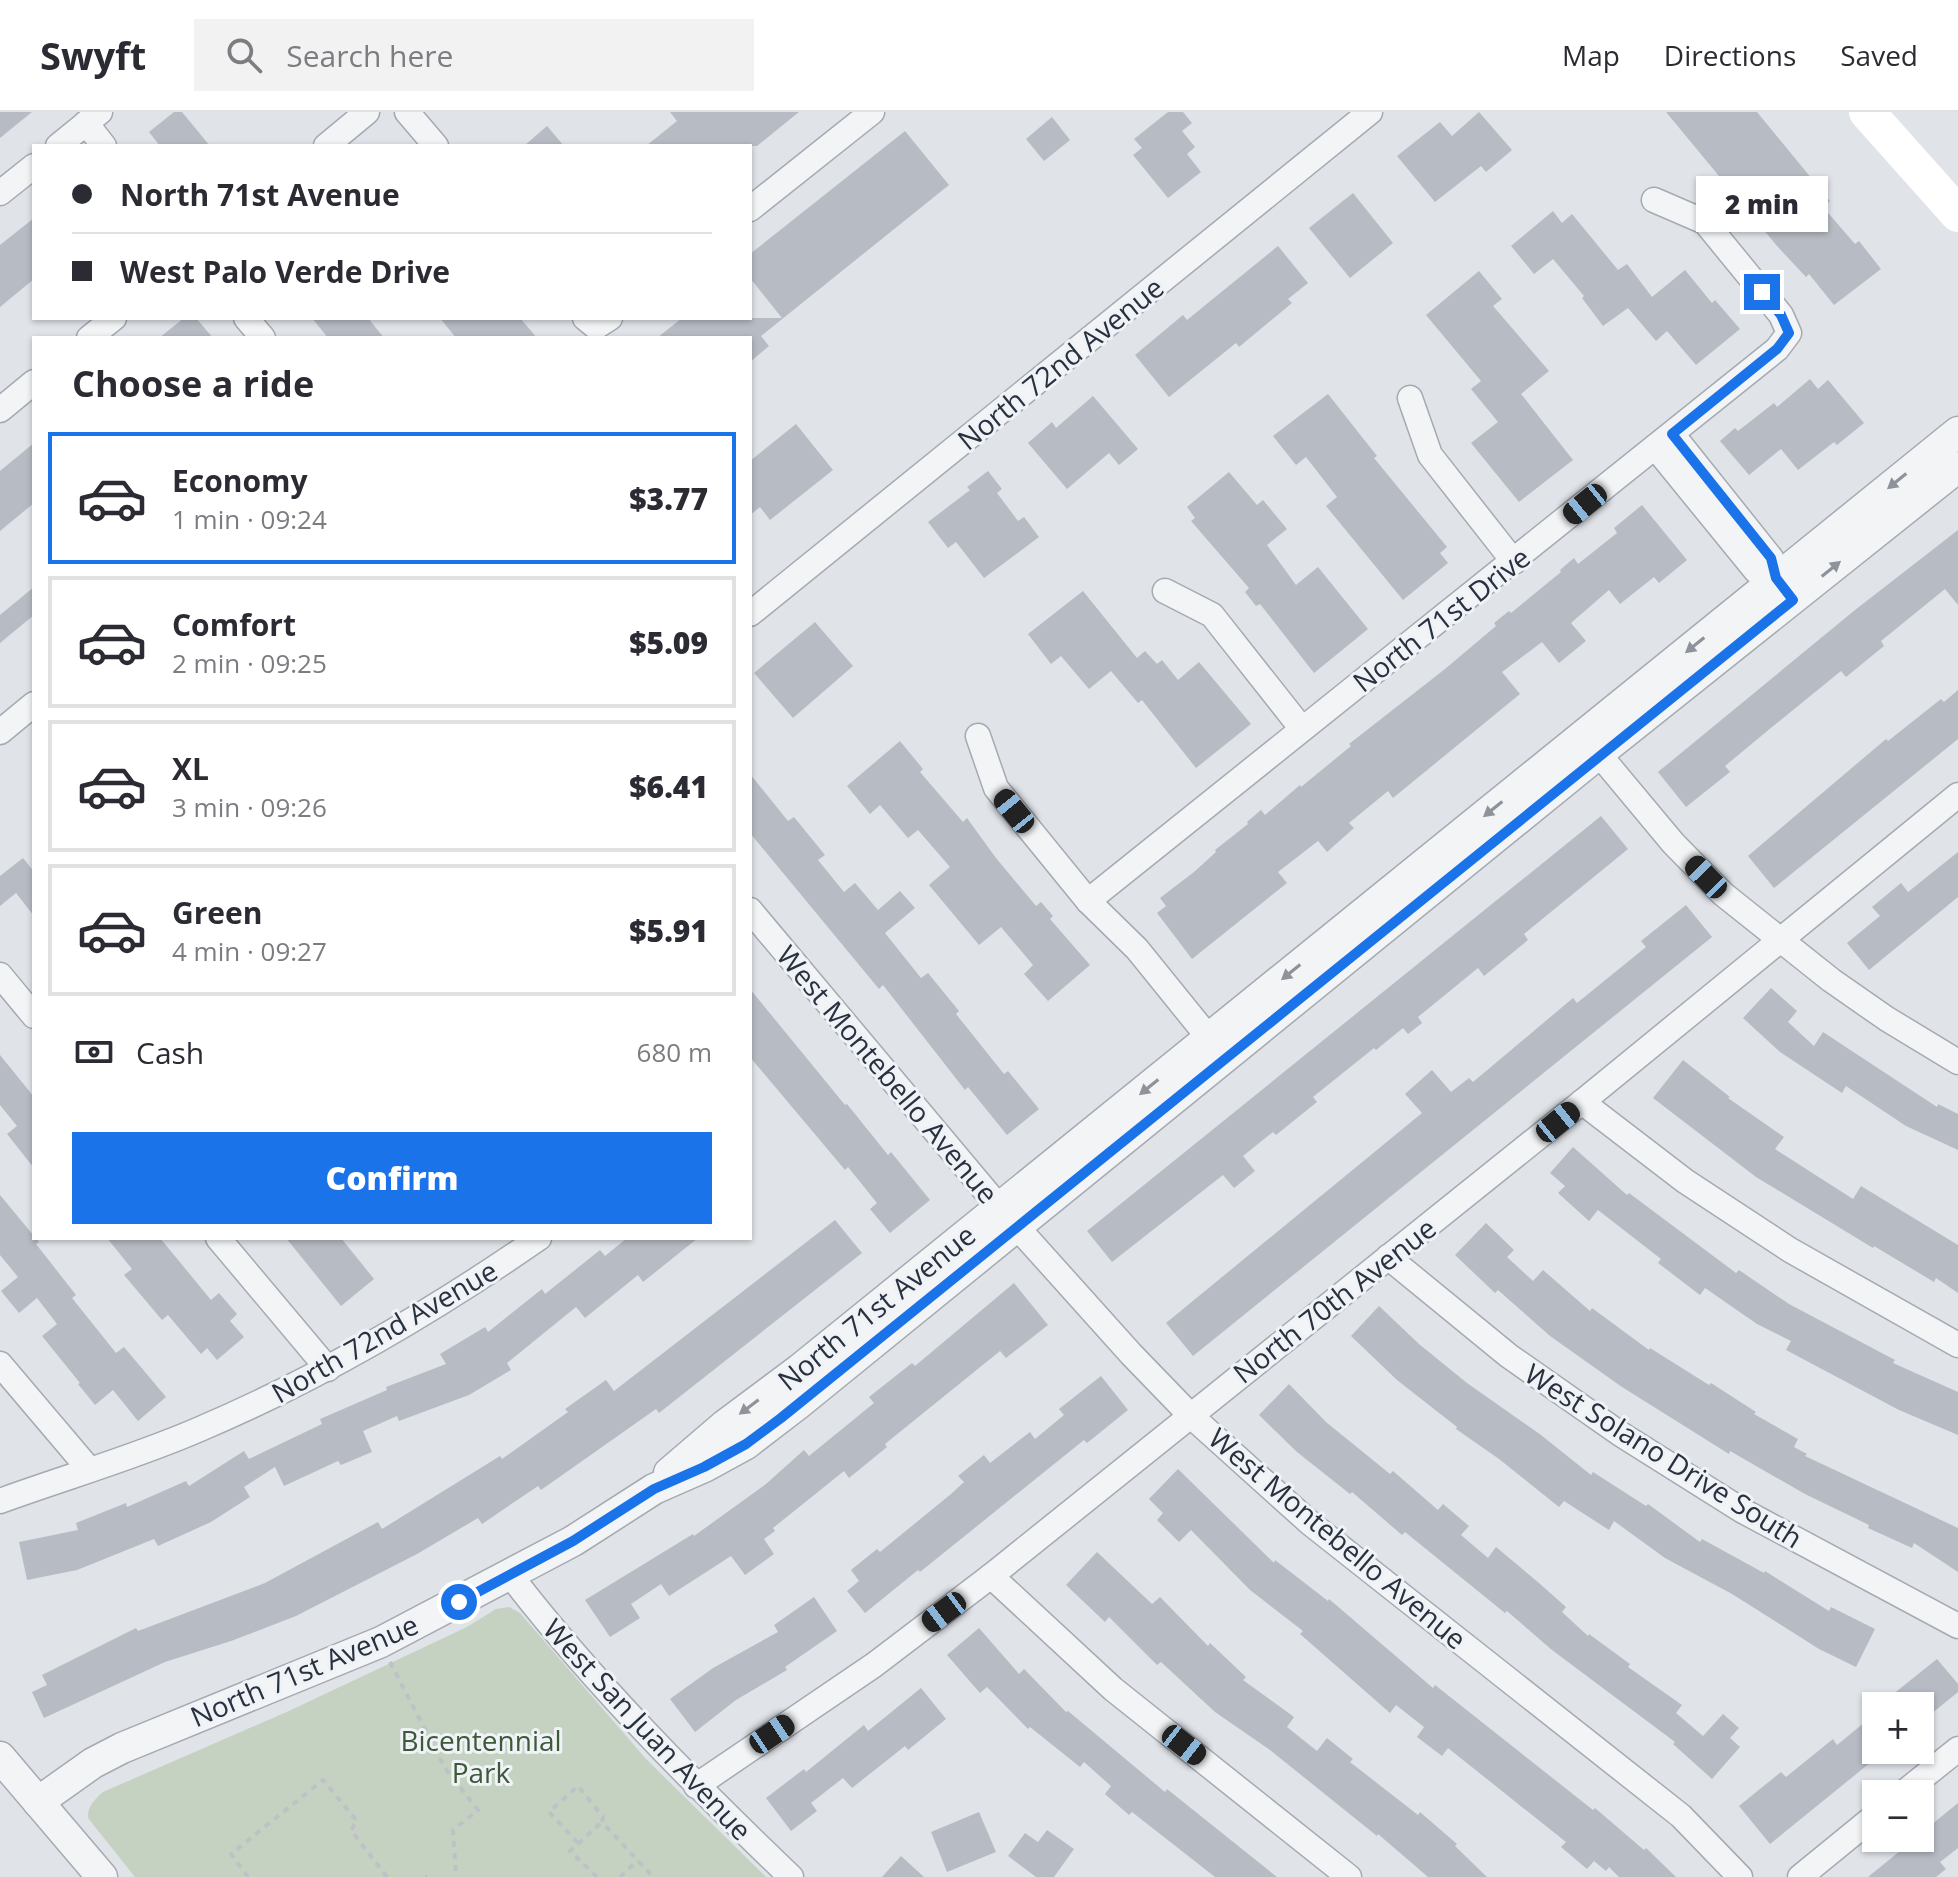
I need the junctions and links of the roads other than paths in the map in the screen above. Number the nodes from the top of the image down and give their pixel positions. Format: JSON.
{"nodes":[{"id":1,"x":367,"y":112,"type":"edge"},
{"id":2,"x":407,"y":112,"type":"edge"},
{"id":3,"x":872,"y":112,"type":"edge"},
{"id":4,"x":1370,"y":112,"type":"edge"},
{"id":5,"x":1867,"y":112,"type":"edge"},
{"id":6,"x":93,"y":118,"type":"edge"},
{"id":7,"x":60,"y":144,"type":"edge"},
{"id":8,"x":103,"y":144,"type":"edge"},
{"id":9,"x":328,"y":144,"type":"edge"},
{"id":10,"x":434,"y":144,"type":"edge"},
{"id":11,"x":32,"y":168,"type":"edge"},
{"id":12,"x":0,"y":193,"type":"edge"},
{"id":13,"x":1654,"y":200,"type":"dead end"},
{"id":14,"x":752,"y":207,"type":"edge"},
{"id":15,"x":1958,"y":214,"type":"edge"},
{"id":16,"x":112,"y":320,"type":"edge"},
{"id":17,"x":248,"y":320,"type":"edge"},
{"id":18,"x":92,"y":336,"type":"edge"},
{"id":19,"x":261,"y":336,"type":"edge"},
{"id":20,"x":32,"y":384,"type":"edge"},
{"id":21,"x":1410,"y":398,"type":"dead end"},
{"id":22,"x":0,"y":410,"type":"edge"},
{"id":23,"x":1664,"y":441,"type":"junction"},
{"id":24,"x":1954,"y":451,"type":"edge"},
{"id":25,"x":1514,"y":562,"type":"junction"},
{"id":26,"x":1784,"y":589,"type":"junction"},
{"id":27,"x":1165,"y":591,"type":"dead end"},
{"id":28,"x":752,"y":612,"type":"edge"},
{"id":29,"x":32,"y":706,"type":"edge"},
{"id":30,"x":1302,"y":729,"type":"junction"},
{"id":31,"x":0,"y":732,"type":"edge"},
{"id":32,"x":978,"y":736,"type":"dead end"},
{"id":33,"x":1591,"y":745,"type":"junction"},
{"id":34,"x":1958,"y":795,"type":"edge"},
{"id":35,"x":1088,"y":901,"type":"junction"},
{"id":36,"x":752,"y":912,"type":"edge"},
{"id":37,"x":1779,"y":941,"type":"junction"},
{"id":38,"x":0,"y":975,"type":"edge"},
{"id":39,"x":32,"y":1014,"type":"edge"},
{"id":40,"x":1217,"y":1048,"type":"junction"},
{"id":41,"x":1958,"y":1062,"type":"edge"},
{"id":42,"x":1582,"y":1102,"type":"junction"},
{"id":43,"x":1008,"y":1217,"type":"junction"},
{"id":44,"x":220,"y":1240,"type":"edge"},
{"id":45,"x":536,"y":1240,"type":"edge"},
{"id":46,"x":1388,"y":1257,"type":"junction"},
{"id":47,"x":1958,"y":1345,"type":"edge"},
{"id":48,"x":0,"y":1364,"type":"edge"},
{"id":49,"x":328,"y":1369,"type":"junction"},
{"id":50,"x":1190,"y":1415,"type":"junction"},
{"id":51,"x":89,"y":1469,"type":"junction"},
{"id":52,"x":0,"y":1501,"type":"edge"},
{"id":53,"x":511,"y":1576,"type":"junction"},
{"id":54,"x":991,"y":1576,"type":"junction"},
{"id":55,"x":1958,"y":1626,"type":"edge"},
{"id":56,"x":1958,"y":1749,"type":"edge"},
{"id":57,"x":0,"y":1757,"type":"edge"},
{"id":58,"x":1919,"y":1780,"type":"edge"},
{"id":59,"x":696,"y":1786,"type":"junction"},
{"id":60,"x":38,"y":1802,"type":"junction"},
{"id":61,"x":1862,"y":1826,"type":"edge"},
{"id":62,"x":102,"y":1877,"type":"edge"},
{"id":63,"x":791,"y":1877,"type":"edge"},
{"id":64,"x":1349,"y":1877,"type":"edge"},
{"id":65,"x":1740,"y":1877,"type":"edge"},
{"id":66,"x":1800,"y":1877,"type":"edge"}],
"edges":[{"from":1,"to":9,"type":"street"},
{"from":2,"to":10,"type":"street"},
{"from":3,"to":14,"type":"street"},
{"from":4,"to":28,"type":"street","name":"North 72nd Avenue"},
{"from":5,"to":15,"type":"main road"},
{"from":6,"to":7,"type":"street"},
{"from":6,"to":8,"type":"street"},
{"from":11,"to":12,"type":"street"},
{"from":13,"to":23,"type":"street","name":"North 71st Drive"},
{"from":16,"to":18,"type":"street"},
{"from":17,"to":19,"type":"street"},
{"from":20,"to":22,"type":"street"},
{"from":21,"to":25,"type":"street"},
{"from":23,"to":25,"type":"street","name":"North 71st Drive"},
{"from":23,"to":26,"type":"street"},
{"from":24,"to":26,"type":"street","name":"North 71st Avenue"},
{"from":25,"to":30,"type":"street","name":"North 71st Drive"},
{"from":26,"to":33,"type":"street","name":"North 71st Avenue"},
{"from":27,"to":30,"type":"street"},
{"from":29,"to":31,"type":"street"},
{"from":30,"to":35,"type":"street","name":"North 71st Drive"},
{"from":32,"to":35,"type":"street"},
{"from":33,"to":37,"type":"street"},
{"from":33,"to":40,"type":"street","name":"North 71st Avenue"},
{"from":34,"to":37,"type":"street","name":"North 70th Avenue"},
{"from":35,"to":40,"type":"street"},
{"from":36,"to":43,"type":"street","name":"West Montebello Avenue"},
{"from":37,"to":41,"type":"street"},
{"from":37,"to":42,"type":"street","name":"North 70th Avenue"},
{"from":38,"to":39,"type":"street"},
{"from":40,"to":43,"type":"street","name":"North 71st Avenue"},
{"from":42,"to":46,"type":"street","name":"North 70th Avenue"},
{"from":42,"to":47,"type":"street"},
{"from":43,"to":50,"type":"street","name":"West Montebello Avenue"},
{"from":43,"to":53,"type":"street","name":"North 71st Avenue"},
{"from":44,"to":49,"type":"street"},
{"from":45,"to":49,"type":"street","name":"North 72nd Avenue"},
{"from":46,"to":50,"type":"street","name":"North 70th Avenue"},
{"from":46,"to":55,"type":"street","name":"West Solano Drive South"},
{"from":48,"to":51,"type":"street"},
{"from":49,"to":51,"type":"street","name":"North 72nd Avenue"},
{"from":50,"to":54,"type":"street","name":"North 70th Avenue"},
{"from":50,"to":65,"type":"street","name":"West Montebello Avenue"},
{"from":51,"to":52,"type":"street","name":"North 72nd Avenue"},
{"from":53,"to":59,"type":"street","name":"West San Juan Avenue"},
{"from":53,"to":60,"type":"street","name":"North 71st Avenue"},
{"from":54,"to":59,"type":"street","name":"North 70th Avenue"},
{"from":54,"to":64,"type":"street"},
{"from":56,"to":58,"type":"street"},
{"from":57,"to":60,"type":"street"},
{"from":59,"to":63,"type":"street","name":"West San Juan Avenue"},
{"from":60,"to":62,"type":"street"},
{"from":61,"to":66,"type":"street"}]}
